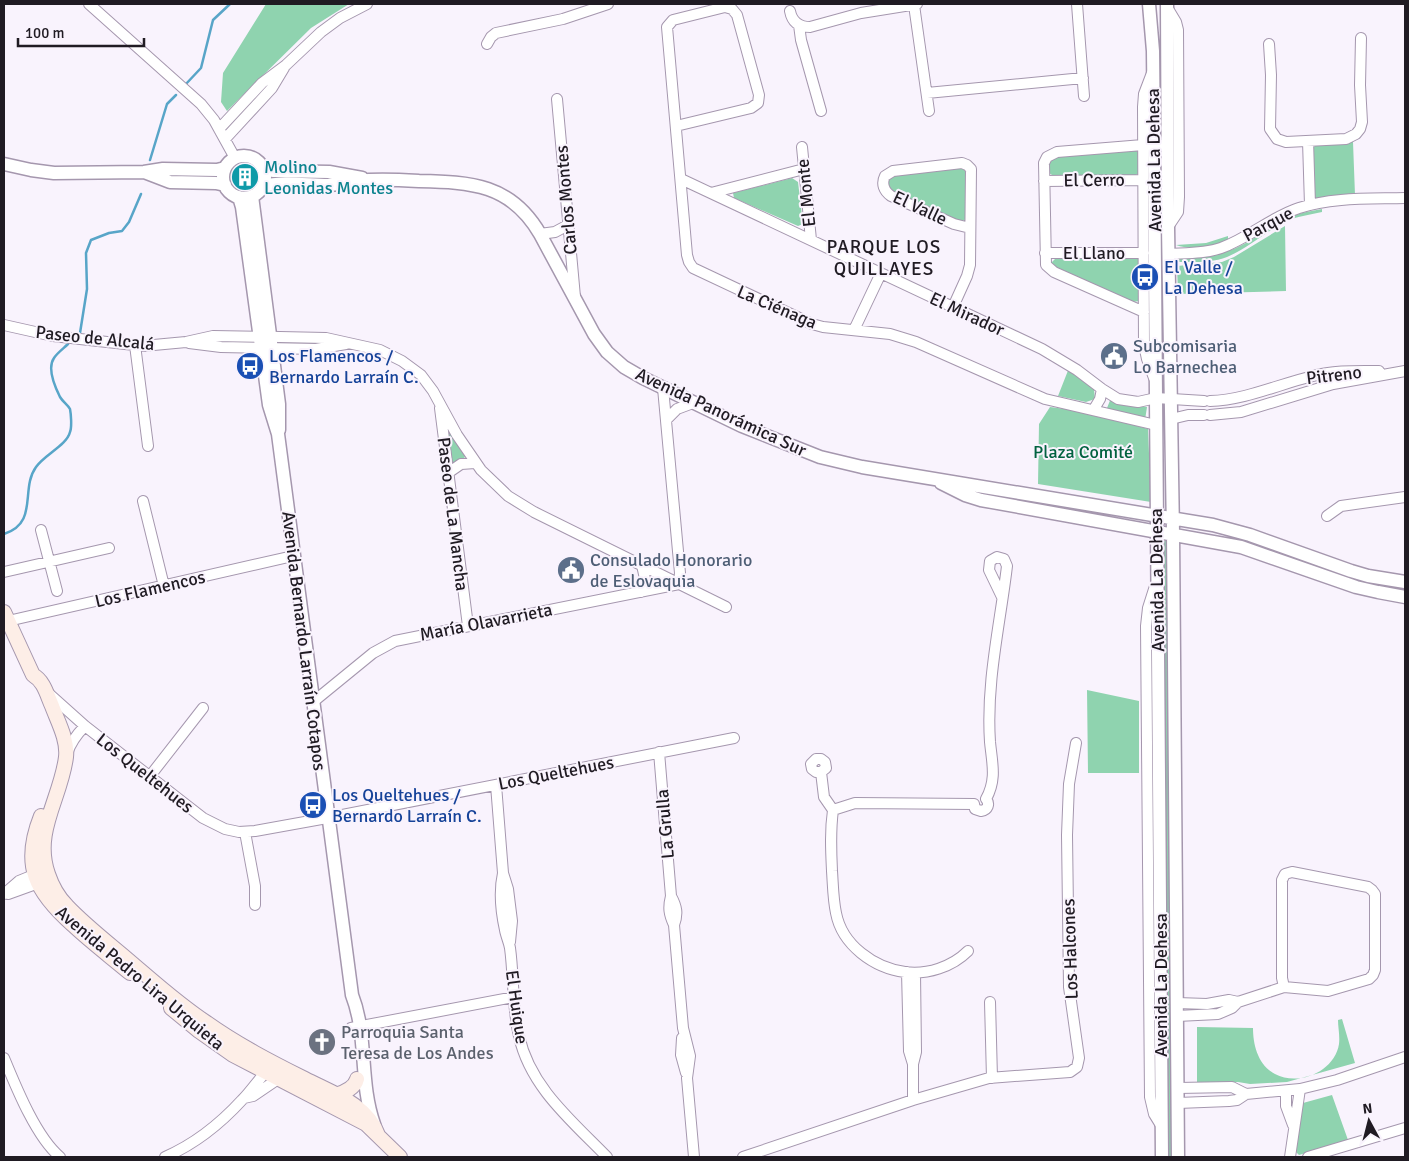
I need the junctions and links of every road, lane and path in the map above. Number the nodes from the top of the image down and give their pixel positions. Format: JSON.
{"nodes":[{"id":1,"x":89,"y":4,"type":"edge"},
{"id":2,"x":367,"y":4,"type":"edge"},
{"id":3,"x":576,"y":4,"type":"edge"},
{"id":4,"x":608,"y":4,"type":"edge"},
{"id":5,"x":916,"y":4,"type":"edge"},
{"id":6,"x":1077,"y":4,"type":"edge"},
{"id":7,"x":1150,"y":4,"type":"edge"},
{"id":8,"x":1167,"y":5,"type":"edge"},
{"id":9,"x":583,"y":10,"type":"edge"},
{"id":10,"x":790,"y":11,"type":"dead end"},
{"id":11,"x":799,"y":25,"type":"junction"},
{"id":12,"x":1362,"y":38,"type":"dead end"},
{"id":13,"x":487,"y":44,"type":"dead end"},
{"id":14,"x":1269,"y":44,"type":"dead end"},
{"id":15,"x":286,"y":65,"type":"junction"},
{"id":16,"x":1083,"y":78,"type":"junction"},
{"id":17,"x":926,"y":94,"type":"junction"},
{"id":18,"x":1084,"y":96,"type":"dead end"},
{"id":19,"x":557,"y":99,"type":"dead end"},
{"id":20,"x":821,"y":111,"type":"dead end"},
{"id":21,"x":929,"y":111,"type":"dead end"},
{"id":22,"x":676,"y":126,"type":"junction"},
{"id":23,"x":219,"y":129,"type":"junction"},
{"id":24,"x":225,"y":140,"type":"junction"},
{"id":25,"x":1308,"y":141,"type":"junction"},
{"id":26,"x":1149,"y":145,"type":"junction"},
{"id":27,"x":1168,"y":145,"type":"junction"},
{"id":28,"x":802,"y":147,"type":"dead end"},
{"id":29,"x":235,"y":158,"type":"junction"},
{"id":30,"x":4,"y":164,"type":"edge"},
{"id":31,"x":225,"y":168,"type":"junction"},
{"id":32,"x":264,"y":168,"type":"junction"},
{"id":33,"x":804,"y":169,"type":"junction"},
{"id":34,"x":144,"y":172,"type":"junction"},
{"id":35,"x":681,"y":179,"type":"junction"},
{"id":36,"x":369,"y":180,"type":"junction"},
{"id":37,"x":1144,"y":180,"type":"junction"},
{"id":38,"x":1044,"y":181,"type":"junction"},
{"id":39,"x":225,"y":185,"type":"junction"},
{"id":40,"x":263,"y":186,"type":"junction"},
{"id":41,"x":711,"y":193,"type":"junction"},
{"id":42,"x":246,"y":197,"type":"junction"},
{"id":43,"x":1405,"y":198,"type":"edge"},
{"id":44,"x":1310,"y":205,"type":"junction"},
{"id":45,"x":568,"y":225,"type":"junction"},
{"id":46,"x":1168,"y":227,"type":"junction"},
{"id":47,"x":970,"y":228,"type":"junction"},
{"id":48,"x":540,"y":234,"type":"junction"},
{"id":49,"x":811,"y":240,"type":"junction"},
{"id":50,"x":1045,"y":253,"type":"junction"},
{"id":51,"x":1144,"y":253,"type":"junction"},
{"id":52,"x":1168,"y":254,"type":"junction"},
{"id":53,"x":881,"y":274,"type":"junction"},
{"id":54,"x":575,"y":300,"type":"junction"},
{"id":55,"x":953,"y":307,"type":"junction"},
{"id":56,"x":1144,"y":312,"type":"junction"},
{"id":57,"x":4,"y":325,"type":"edge"},
{"id":58,"x":854,"y":330,"type":"junction"},
{"id":59,"x":266,"y":342,"type":"junction"},
{"id":60,"x":135,"y":345,"type":"junction"},
{"id":61,"x":1405,"y":371,"type":"edge"},
{"id":62,"x":1392,"y":372,"type":"junction"},
{"id":63,"x":1156,"y":381,"type":"junction"},
{"id":64,"x":1276,"y":386,"type":"junction"},
{"id":65,"x":663,"y":388,"type":"junction"},
{"id":66,"x":1102,"y":389,"type":"junction"},
{"id":67,"x":1156,"y":398,"type":"junction"},
{"id":68,"x":1170,"y":398,"type":"junction"},
{"id":69,"x":1281,"y":400,"type":"junction"},
{"id":70,"x":440,"y":402,"type":"junction"},
{"id":71,"x":693,"y":403,"type":"junction"},
{"id":72,"x":1094,"y":410,"type":"junction"},
{"id":73,"x":1171,"y":419,"type":"junction"},
{"id":74,"x":666,"y":420,"type":"junction"},
{"id":75,"x":1156,"y":425,"type":"junction"},
{"id":76,"x":148,"y":446,"type":"dead end"},
{"id":77,"x":475,"y":463,"type":"junction"},
{"id":78,"x":448,"y":473,"type":"junction"},
{"id":79,"x":925,"y":477,"type":"junction"},
{"id":80,"x":1405,"y":497,"type":"edge"},
{"id":81,"x":144,"y":502,"type":"dead end"},
{"id":82,"x":1156,"y":516,"type":"junction"},
{"id":83,"x":1328,"y":516,"type":"dead end"},
{"id":84,"x":1173,"y":518,"type":"junction"},
{"id":85,"x":41,"y":530,"type":"dead end"},
{"id":86,"x":1156,"y":530,"type":"junction"},
{"id":87,"x":1173,"y":533,"type":"junction"},
{"id":88,"x":109,"y":548,"type":"dead end"},
{"id":89,"x":293,"y":556,"type":"junction"},
{"id":90,"x":49,"y":562,"type":"junction"},
{"id":91,"x":642,"y":565,"type":"junction"},
{"id":92,"x":4,"y":572,"type":"edge"},
{"id":93,"x":1382,"y":578,"type":"junction"},
{"id":94,"x":1405,"y":582,"type":"edge"},
{"id":95,"x":679,"y":584,"type":"junction"},
{"id":96,"x":164,"y":586,"type":"junction"},
{"id":97,"x":57,"y":591,"type":"dead end"},
{"id":98,"x":640,"y":592,"type":"junction"},
{"id":99,"x":1378,"y":592,"type":"junction"},
{"id":100,"x":1002,"y":596,"type":"dead end"},
{"id":101,"x":1405,"y":597,"type":"edge"},
{"id":102,"x":726,"y":606,"type":"dead end"},
{"id":103,"x":6,"y":616,"type":"edge"},
{"id":104,"x":468,"y":626,"type":"junction"},
{"id":105,"x":33,"y":675,"type":"junction"},
{"id":106,"x":46,"y":692,"type":"junction"},
{"id":107,"x":312,"y":702,"type":"junction"},
{"id":108,"x":203,"y":708,"type":"dead end"},
{"id":109,"x":84,"y":726,"type":"junction"},
{"id":110,"x":734,"y":738,"type":"dead end"},
{"id":111,"x":1076,"y":743,"type":"dead end"},
{"id":112,"x":659,"y":752,"type":"junction"},
{"id":113,"x":66,"y":756,"type":"junction"},
{"id":114,"x":821,"y":772,"type":"dead end"},
{"id":115,"x":150,"y":776,"type":"junction"},
{"id":116,"x":496,"y":785,"type":"junction"},
{"id":117,"x":833,"y":810,"type":"junction"},
{"id":118,"x":327,"y":818,"type":"junction"},
{"id":119,"x":245,"y":832,"type":"junction"},
{"id":120,"x":42,"y":877,"type":"junction"},
{"id":121,"x":4,"y":895,"type":"edge"},
{"id":122,"x":254,"y":905,"type":"dead end"},
{"id":123,"x":968,"y":951,"type":"dead end"},
{"id":124,"x":911,"y":972,"type":"junction"},
{"id":125,"x":1284,"y":987,"type":"junction"},
{"id":126,"x":514,"y":997,"type":"junction"},
{"id":127,"x":990,"y":1002,"type":"dead end"},
{"id":128,"x":1238,"y":1002,"type":"junction"},
{"id":129,"x":1207,"y":1004,"type":"junction"},
{"id":130,"x":1177,"y":1010,"type":"junction"},
{"id":131,"x":1208,"y":1015,"type":"junction"},
{"id":132,"x":356,"y":1027,"type":"junction"},
{"id":133,"x":1405,"y":1057,"type":"edge"},
{"id":134,"x":4,"y":1058,"type":"edge"},
{"id":135,"x":270,"y":1068,"type":"junction"},
{"id":136,"x":357,"y":1078,"type":"junction"},
{"id":137,"x":992,"y":1078,"type":"junction"},
{"id":138,"x":278,"y":1079,"type":"junction"},
{"id":139,"x":1210,"y":1087,"type":"junction"},
{"id":140,"x":1178,"y":1088,"type":"junction"},
{"id":141,"x":1300,"y":1090,"type":"junction"},
{"id":142,"x":1286,"y":1091,"type":"junction"},
{"id":143,"x":336,"y":1094,"type":"junction"},
{"id":144,"x":1246,"y":1094,"type":"junction"},
{"id":145,"x":244,"y":1099,"type":"junction"},
{"id":146,"x":913,"y":1100,"type":"junction"},
{"id":147,"x":1211,"y":1102,"type":"junction"},
{"id":148,"x":1178,"y":1103,"type":"junction"},
{"id":149,"x":360,"y":1108,"type":"junction"},
{"id":150,"x":1294,"y":1126,"type":"junction"},
{"id":151,"x":373,"y":1128,"type":"junction"},
{"id":152,"x":1405,"y":1128,"type":"edge"},
{"id":153,"x":60,"y":1157,"type":"edge"},
{"id":154,"x":165,"y":1157,"type":"edge"},
{"id":155,"x":399,"y":1157,"type":"edge"},
{"id":156,"x":607,"y":1157,"type":"edge"},
{"id":157,"x":694,"y":1157,"type":"edge"},
{"id":158,"x":743,"y":1157,"type":"edge"},
{"id":159,"x":1162,"y":1157,"type":"edge"},
{"id":160,"x":1178,"y":1157,"type":"edge"},
{"id":161,"x":1290,"y":1157,"type":"edge"},
{"id":162,"x":1308,"y":1157,"type":"edge"}],
"edges":[{"from":1,"to":23,"type":"street"},
{"from":2,"to":15,"type":"street"},
{"from":3,"to":9,"type":"street"},
{"from":4,"to":9,"type":"street"},
{"from":5,"to":11,"type":"street"},
{"from":5,"to":17,"type":"street"},
{"from":6,"to":16,"type":"street"},
{"from":7,"to":26,"type":"street","name":"Avenida La Dehesa"},
{"from":8,"to":27,"type":"street","name":"Avenida La Dehesa"},
{"from":8,"to":46,"type":"street","name":"Avenida La Dehesa"},
{"from":9,"to":13,"type":"street"},
{"from":10,"to":11,"type":"street"},
{"from":11,"to":20,"type":"street"},
{"from":12,"to":25,"type":"street"},
{"from":14,"to":25,"type":"street"},
{"from":15,"to":23,"type":"street"},
{"from":15,"to":24,"type":"street"},
{"from":16,"to":17,"type":"street"},
{"from":16,"to":18,"type":"street"},
{"from":17,"to":21,"type":"street"},
{"from":19,"to":45,"type":"street","name":"Carlos Montes"},
{"from":22,"to":22,"type":"street","name":"La Ciénaga"},
{"from":22,"to":35,"type":"street","name":"La Ciénaga"},
{"from":23,"to":24,"type":"street"},
{"from":24,"to":29,"type":"street"},
{"from":25,"to":44,"type":"street","name":"Parque"},
{"from":26,"to":27,"type":"street"},
{"from":26,"to":37,"type":"street"},
{"from":26,"to":38,"type":"street"},
{"from":26,"to":63,"type":"street","name":"Avenida La Dehesa"},
{"from":27,"to":46,"type":"street","name":"Avenida La Dehesa"},
{"from":28,"to":33,"type":"street","name":"El Monte"},
{"from":29,"to":31,"type":"street"},
{"from":29,"to":32,"type":"street"},
{"from":30,"to":34,"type":"street"},
{"from":31,"to":34,"type":"street"},
{"from":31,"to":39,"type":"street"},
{"from":32,"to":36,"type":"street","name":"Avenida Panorámica Sur"},
{"from":32,"to":40,"type":"street"},
{"from":33,"to":41,"type":"street"},
{"from":33,"to":49,"type":"street","name":"El Monte"},
{"from":34,"to":39,"type":"street"},
{"from":35,"to":41,"type":"street","name":"El Mirador"},
{"from":35,"to":58,"type":"street","name":"La Ciénaga"},
{"from":36,"to":40,"type":"street","name":"Avenida Panorámica Sur"},
{"from":36,"to":48,"type":"street","name":"Avenida Panorámica Sur"},
{"from":37,"to":38,"type":"street","name":"El Cerro"},
{"from":37,"to":51,"type":"street"},
{"from":38,"to":50,"type":"street"},
{"from":39,"to":42,"type":"street"},
{"from":40,"to":42,"type":"street"},
{"from":41,"to":49,"type":"street","name":"El Mirador"},
{"from":42,"to":59,"type":"street","name":"Avenida Bernardo Larraín Cotapos"},
{"from":43,"to":44,"type":"street","name":"Parque"},
{"from":44,"to":52,"type":"street","name":"Parque"},
{"from":45,"to":48,"type":"street"},
{"from":45,"to":54,"type":"street","name":"Carlos Montes"},
{"from":46,"to":52,"type":"street","name":"Avenida La Dehesa"},
{"from":47,"to":47,"type":"street","name":"El Valle"},
{"from":47,"to":55,"type":"street","name":"El Valle"},
{"from":48,"to":54,"type":"street","name":"Avenida Panorámica Sur"},
{"from":49,"to":53,"type":"street","name":"El Mirador"},
{"from":50,"to":51,"type":"street","name":"El Llano"},
{"from":50,"to":56,"type":"street"},
{"from":51,"to":56,"type":"street"},
{"from":52,"to":68,"type":"street","name":"Avenida La Dehesa"},
{"from":53,"to":55,"type":"street","name":"El Mirador"},
{"from":53,"to":58,"type":"street"},
{"from":54,"to":65,"type":"street","name":"Avenida Panorámica Sur"},
{"from":55,"to":66,"type":"street","name":"El Mirador"},
{"from":56,"to":63,"type":"street"},
{"from":57,"to":60,"type":"street","name":"Paseo de Alcalá"},
{"from":58,"to":72,"type":"street","name":"La Ciénaga"},
{"from":59,"to":60,"type":"street","name":"Paseo de Alcalá"},
{"from":59,"to":70,"type":"street","name":"Paseo de Alcalá"},
{"from":59,"to":89,"type":"street","name":"Avenida Bernardo Larraín Cotapos"},
{"from":60,"to":76,"type":"street"},
{"from":61,"to":62,"type":"street","name":"Pitreno"},
{"from":62,"to":64,"type":"street","name":"Pitreno"},
{"from":62,"to":69,"type":"street","name":"Pitreno"},
{"from":63,"to":67,"type":"street","name":"Avenida La Dehesa"},
{"from":64,"to":68,"type":"street","name":"Pitreno"},
{"from":64,"to":69,"type":"street","name":"Pitreno"},
{"from":65,"to":71,"type":"street","name":"Avenida Panorámica Sur"},
{"from":65,"to":74,"type":"street"},
{"from":66,"to":67,"type":"street","name":"El Mirador"},
{"from":66,"to":72,"type":"street"},
{"from":67,"to":68,"type":"street","name":"El Mirador"},
{"from":67,"to":75,"type":"street","name":"Avenida La Dehesa"},
{"from":68,"to":73,"type":"street","name":"Avenida La Dehesa"},
{"from":69,"to":73,"type":"street","name":"Pitreno"},
{"from":70,"to":77,"type":"street","name":"Paseo de Alcalá"},
{"from":70,"to":78,"type":"street","name":"Paseo de La Mancha"},
{"from":71,"to":74,"type":"street"},
{"from":71,"to":79,"type":"street","name":"Avenida Panorámica Sur"},
{"from":72,"to":75,"type":"street","name":"La Ciénaga"},
{"from":73,"to":84,"type":"street","name":"Avenida La Dehesa"},
{"from":74,"to":95,"type":"street"},
{"from":75,"to":82,"type":"street","name":"Avenida La Dehesa"},
{"from":77,"to":78,"type":"street"},
{"from":77,"to":91,"type":"street","name":"Paseo de Alcalá"},
{"from":78,"to":104,"type":"street","name":"Paseo de La Mancha"},
{"from":79,"to":82,"type":"street","name":"Avenida Panorámica Sur"},
{"from":79,"to":86,"type":"street","name":"Avenida Panorámica Sur"},
{"from":80,"to":83,"type":"street"},
{"from":81,"to":96,"type":"street"},
{"from":82,"to":84,"type":"street","name":"Avenida Panorámica Sur"},
{"from":82,"to":86,"type":"street","name":"Avenida La Dehesa"},
{"from":84,"to":87,"type":"street","name":"Avenida La Dehesa"},
{"from":84,"to":93,"type":"street","name":"Avenida Panorámica Sur"},
{"from":85,"to":90,"type":"street"},
{"from":86,"to":87,"type":"street","name":"Avenida Panorámica Sur"},
{"from":86,"to":159,"type":"street","name":"Avenida La Dehesa"},
{"from":87,"to":99,"type":"street","name":"Avenida Panorámica Sur"},
{"from":87,"to":130,"type":"street","name":"Avenida La Dehesa"},
{"from":88,"to":90,"type":"street"},
{"from":89,"to":96,"type":"street","name":"Los Flamencos"},
{"from":89,"to":107,"type":"street","name":"Avenida Bernardo Larraín Cotapos"},
{"from":90,"to":92,"type":"street"},
{"from":90,"to":97,"type":"street"},
{"from":91,"to":95,"type":"street","name":"Paseo de Alcalá"},
{"from":91,"to":98,"type":"street"},
{"from":93,"to":94,"type":"street","name":"Avenida Panorámica Sur"},
{"from":93,"to":99,"type":"street"},
{"from":95,"to":98,"type":"street","name":"María Olavarrieta"},
{"from":95,"to":102,"type":"street","name":"Paseo de Alcalá"},
{"from":96,"to":103,"type":"street","name":"Los Flamencos"},
{"from":98,"to":104,"type":"street","name":"María Olavarrieta"},
{"from":99,"to":101,"type":"street","name":"Avenida Panorámica Sur"},
{"from":100,"to":117,"type":"street"},
{"from":103,"to":105,"type":"main road","name":"Avenida Pedro Lira Urquieta"},
{"from":104,"to":107,"type":"street","name":"María Olavarrieta"},
{"from":105,"to":106,"type":"main road","name":"Avenida Pedro Lira Urquieta"},
{"from":105,"to":120,"type":"main road","name":"Avenida Pedro Lira Urquieta"},
{"from":106,"to":109,"type":"street","name":"Los Queltehues"},
{"from":106,"to":113,"type":"main road","name":"Avenida Pedro Lira Urquieta"},
{"from":107,"to":118,"type":"street","name":"Avenida Bernardo Larraín Cotapos"},
{"from":108,"to":115,"type":"street"},
{"from":109,"to":113,"type":"street","name":"Los Queltehues"},
{"from":109,"to":115,"type":"street","name":"Los Queltehues"},
{"from":110,"to":112,"type":"street","name":"Los Queltehues"},
{"from":111,"to":137,"type":"street","name":"Los Halcones"},
{"from":112,"to":116,"type":"street","name":"Los Queltehues"},
{"from":112,"to":157,"type":"street","name":"La Grulla"},
{"from":113,"to":120,"type":"main road","name":"Avenida Pedro Lira Urquieta"},
{"from":114,"to":117,"type":"street"},
{"from":115,"to":119,"type":"street","name":"Los Queltehues"},
{"from":116,"to":118,"type":"street","name":"Los Queltehues"},
{"from":116,"to":126,"type":"street","name":"El Huique"},
{"from":117,"to":124,"type":"street"},
{"from":118,"to":119,"type":"street","name":"Los Queltehues"},
{"from":118,"to":132,"type":"street","name":"Avenida Bernardo Larraín Cotapos"},
{"from":119,"to":122,"type":"street"},
{"from":120,"to":121,"type":"street"},
{"from":120,"to":135,"type":"main road","name":"Avenida Pedro Lira Urquieta"},
{"from":123,"to":124,"type":"street"},
{"from":124,"to":146,"type":"street"},
{"from":125,"to":125,"type":"street"},
{"from":125,"to":128,"type":"street"},
{"from":126,"to":132,"type":"street"},
{"from":126,"to":156,"type":"street","name":"El Huique"},
{"from":127,"to":137,"type":"street"},
{"from":128,"to":129,"type":"street"},
{"from":128,"to":131,"type":"street"},
{"from":129,"to":130,"type":"street"},
{"from":129,"to":131,"type":"street"},
{"from":130,"to":131,"type":"street"},
{"from":130,"to":140,"type":"street","name":"Avenida La Dehesa"},
{"from":132,"to":136,"type":"street","name":"Avenida Bernardo Larraín Cotapos"},
{"from":132,"to":151,"type":"street","name":"Avenida Bernardo Larraín Cotapos"},
{"from":133,"to":141,"type":"street"},
{"from":134,"to":153,"type":"street"},
{"from":135,"to":138,"type":"main road","name":"Avenida Pedro Lira Urquieta"},
{"from":135,"to":143,"type":"main road","name":"Avenida Pedro Lira Urquieta"},
{"from":135,"to":145,"type":"street"},
{"from":136,"to":143,"type":"main road"},
{"from":136,"to":149,"type":"street","name":"Avenida Bernardo Larraín Cotapos"},
{"from":137,"to":146,"type":"street","name":"Los Halcones"},
{"from":138,"to":145,"type":"street"},
{"from":138,"to":151,"type":"main road","name":"Avenida Pedro Lira Urquieta"},
{"from":139,"to":140,"type":"street"},
{"from":139,"to":144,"type":"street"},
{"from":139,"to":147,"type":"street"},
{"from":140,"to":148,"type":"street","name":"Avenida La Dehesa"},
{"from":141,"to":142,"type":"street"},
{"from":141,"to":150,"type":"street"},
{"from":142,"to":144,"type":"street"},
{"from":142,"to":150,"type":"street"},
{"from":143,"to":149,"type":"main road","name":"Avenida Pedro Lira Urquieta"},
{"from":144,"to":147,"type":"street"},
{"from":145,"to":154,"type":"street"},
{"from":146,"to":158,"type":"street","name":"Los Halcones"},
{"from":147,"to":148,"type":"street"},
{"from":148,"to":160,"type":"street","name":"Avenida La Dehesa"},
{"from":149,"to":151,"type":"main road","name":"Avenida Pedro Lira Urquieta"},
{"from":150,"to":161,"type":"street"},
{"from":151,"to":155,"type":"main road","name":"Avenida Bernardo Larraín Cotapos"},
{"from":152,"to":162,"type":"street"}]}
